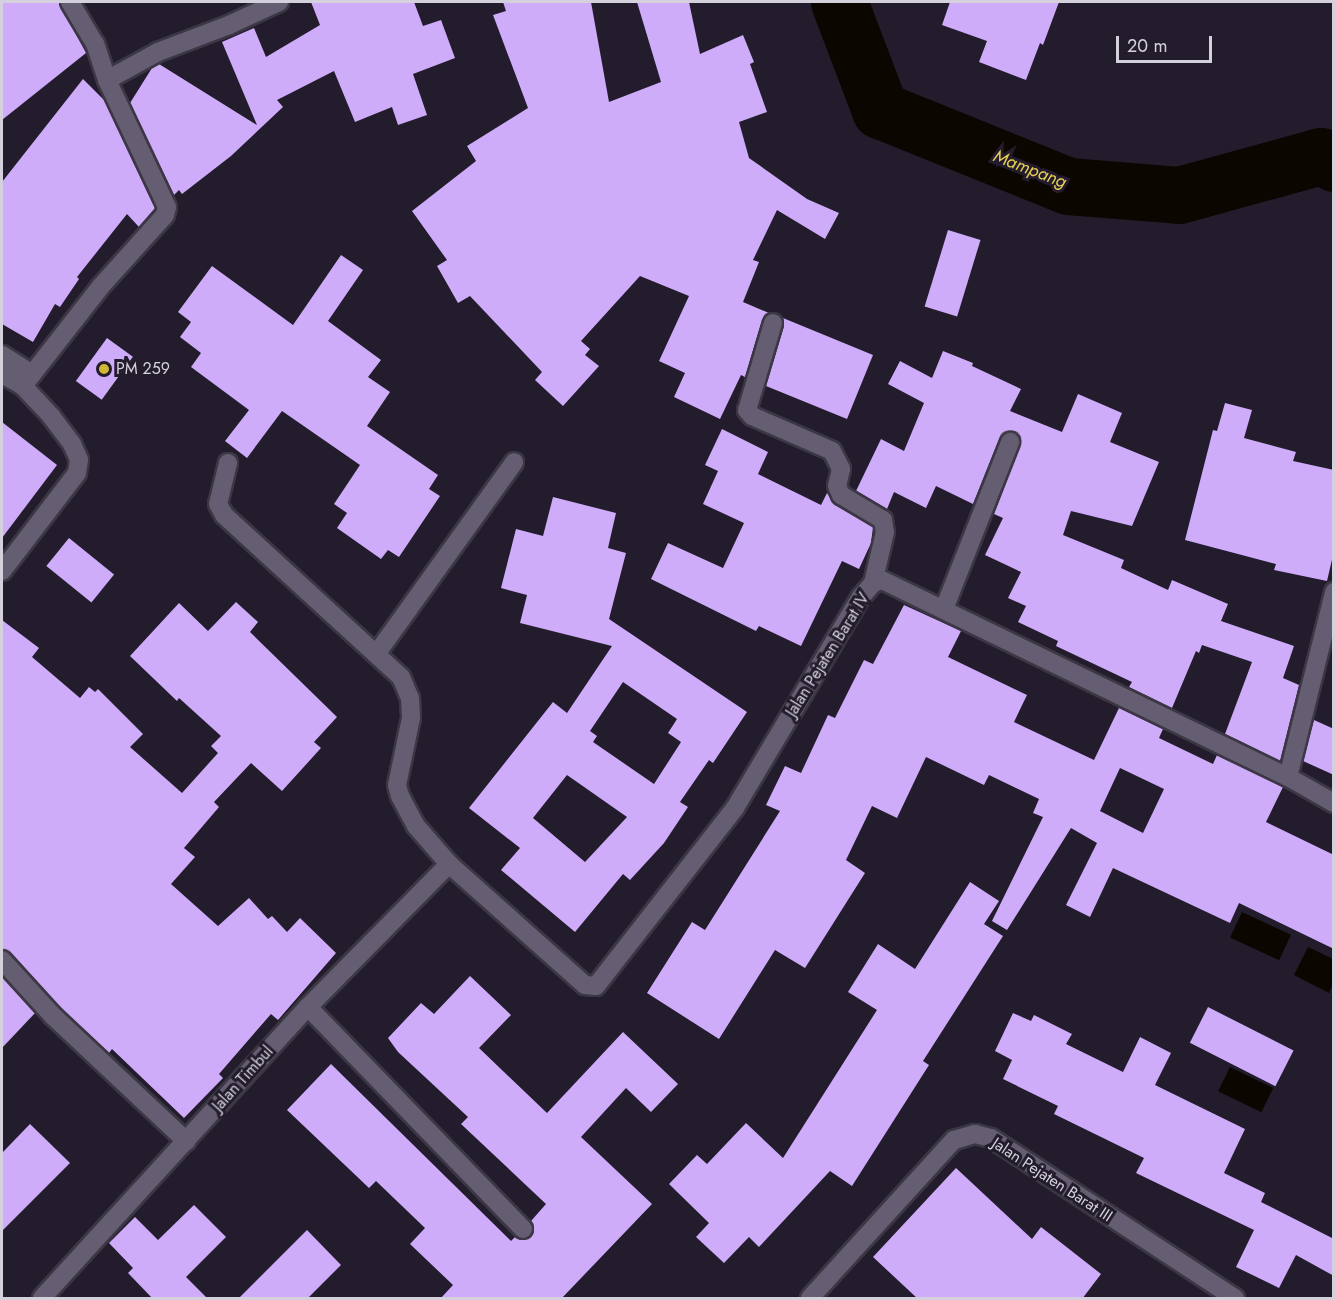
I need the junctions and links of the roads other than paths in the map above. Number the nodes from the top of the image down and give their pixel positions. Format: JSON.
{"nodes":[{"id":1,"x":70,"y":2,"type":"edge"},
{"id":2,"x":279,"y":2,"type":"edge"},
{"id":3,"x":107,"y":80,"type":"junction"},
{"id":4,"x":773,"y":323,"type":"dead end"},
{"id":5,"x":2,"y":355,"type":"edge"},
{"id":6,"x":2,"y":374,"type":"edge"},
{"id":7,"x":28,"y":380,"type":"junction"},
{"id":8,"x":1010,"y":442,"type":"dead end"},
{"id":9,"x":514,"y":462,"type":"dead end"},
{"id":10,"x":228,"y":463,"type":"dead end"},
{"id":11,"x":2,"y":571,"type":"edge"},
{"id":12,"x":873,"y":583,"type":"junction"},
{"id":13,"x":1334,"y":592,"type":"edge"},
{"id":14,"x":944,"y":609,"type":"junction"},
{"id":15,"x":376,"y":653,"type":"junction"},
{"id":16,"x":1288,"y":777,"type":"junction"},
{"id":17,"x":1334,"y":802,"type":"edge"},
{"id":18,"x":449,"y":864,"type":"junction"},
{"id":19,"x":2,"y":960,"type":"edge"},
{"id":20,"x":308,"y":1007,"type":"junction"},
{"id":21,"x":186,"y":1141,"type":"junction"},
{"id":22,"x":523,"y":1229,"type":"dead end"},
{"id":23,"x":42,"y":1299,"type":"edge"},
{"id":24,"x":810,"y":1299,"type":"edge"},
{"id":25,"x":1235,"y":1299,"type":"edge"}],
"edges":[{"from":1,"to":3,"type":"street"},
{"from":2,"to":3,"type":"street"},
{"from":3,"to":7,"type":"street"},
{"from":4,"to":12,"type":"street"},
{"from":5,"to":7,"type":"street"},
{"from":6,"to":7,"type":"street"},
{"from":7,"to":11,"type":"street"},
{"from":8,"to":14,"type":"street"},
{"from":9,"to":15,"type":"street"},
{"from":10,"to":15,"type":"street"},
{"from":12,"to":14,"type":"street","name":"Jalan Pejaten Barat IV"},
{"from":12,"to":18,"type":"street","name":"Jalan Pejaten Barat IV"},
{"from":13,"to":16,"type":"street"},
{"from":14,"to":16,"type":"street","name":"Jalan Pejaten Barat IV"},
{"from":15,"to":18,"type":"street"},
{"from":16,"to":17,"type":"street","name":"Jalan Pejaten Barat IV"},
{"from":18,"to":20,"type":"street","name":"Jalan Timbul"},
{"from":19,"to":21,"type":"street"},
{"from":20,"to":21,"type":"street","name":"Jalan Timbul"},
{"from":20,"to":22,"type":"street"},
{"from":21,"to":23,"type":"street","name":"Jalan Timbul"},
{"from":24,"to":25,"type":"street","name":"Jalan Pejaten Barat III"}]}
